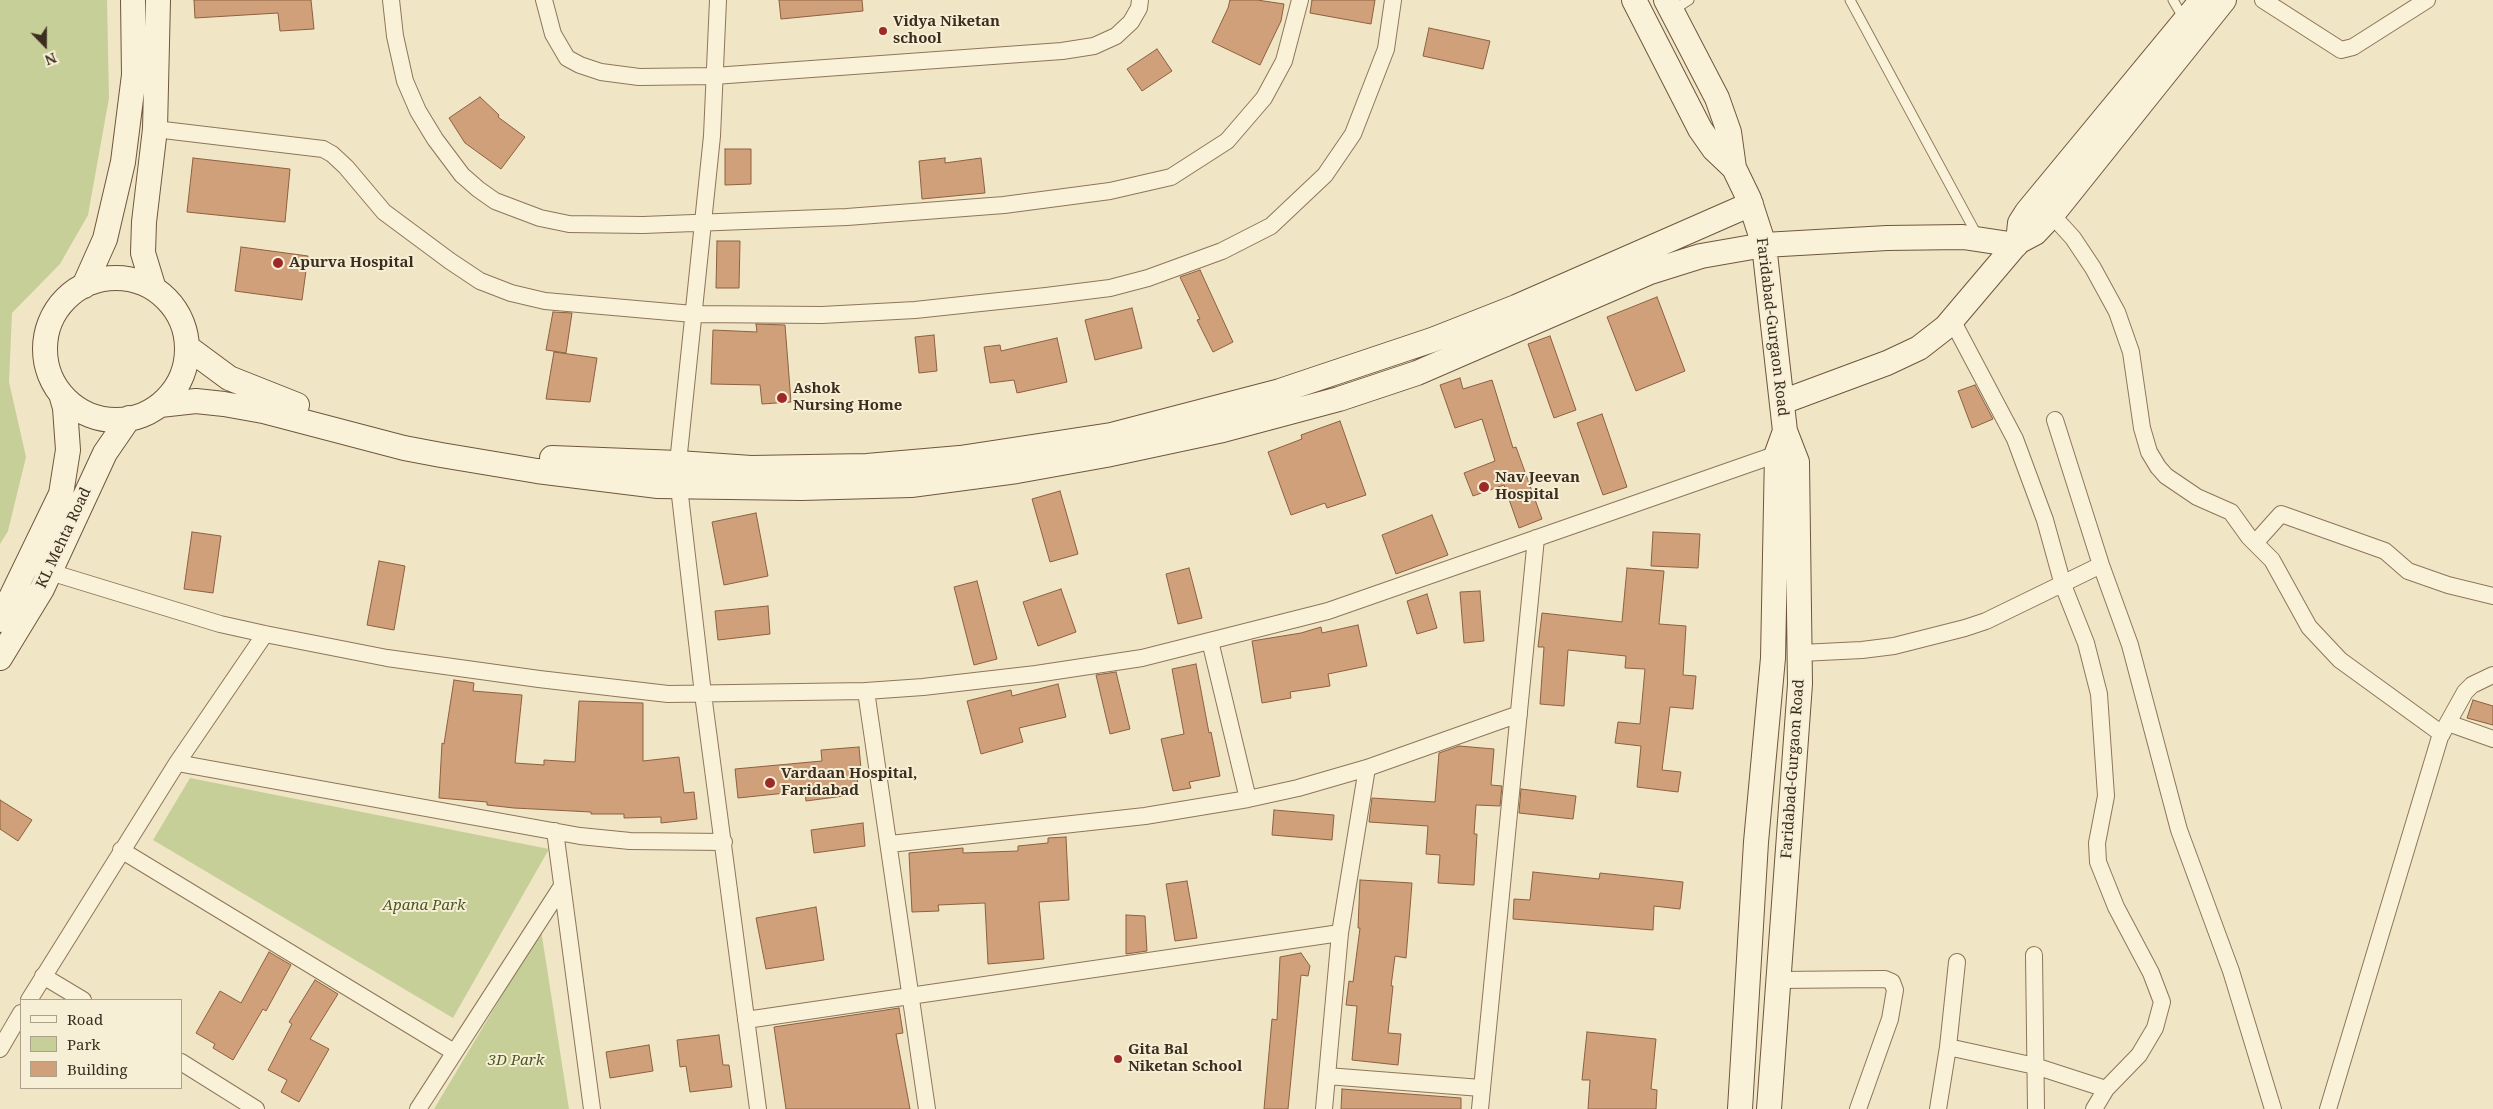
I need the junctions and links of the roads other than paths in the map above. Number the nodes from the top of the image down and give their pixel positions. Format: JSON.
{"nodes":[{"id":1,"x":134,"y":0,"type":"edge"},
{"id":2,"x":158,"y":0,"type":"edge"},
{"id":3,"x":391,"y":0,"type":"edge"},
{"id":4,"x":544,"y":0,"type":"edge"},
{"id":5,"x":718,"y":0,"type":"edge"},
{"id":6,"x":1140,"y":0,"type":"edge"},
{"id":7,"x":1300,"y":0,"type":"edge"},
{"id":8,"x":1393,"y":0,"type":"edge"},
{"id":9,"x":1634,"y":0,"type":"edge"},
{"id":10,"x":1850,"y":0,"type":"edge"},
{"id":11,"x":2173,"y":0,"type":"edge"},
{"id":12,"x":2202,"y":0,"type":"edge"},
{"id":13,"x":2224,"y":0,"type":"edge"},
{"id":14,"x":2263,"y":0,"type":"edge"},
{"id":15,"x":2427,"y":0,"type":"edge"},
{"id":16,"x":1676,"y":4,"type":"edge"},
{"id":17,"x":2185,"y":20,"type":"junction"},
{"id":18,"x":714,"y":76,"type":"junction"},
{"id":19,"x":155,"y":129,"type":"junction"},
{"id":20,"x":1734,"y":168,"type":"junction"},
{"id":21,"x":1751,"y":204,"type":"junction"},
{"id":22,"x":2052,"y":215,"type":"junction"},
{"id":23,"x":705,"y":224,"type":"junction"},
{"id":24,"x":1979,"y":238,"type":"junction"},
{"id":25,"x":2017,"y":243,"type":"junction"},
{"id":26,"x":1764,"y":245,"type":"junction"},
{"id":27,"x":84,"y":286,"type":"junction"},
{"id":28,"x":154,"y":289,"type":"junction"},
{"id":29,"x":693,"y":314,"type":"junction"},
{"id":30,"x":1952,"y":320,"type":"junction"},
{"id":31,"x":187,"y":347,"type":"junction"},
{"id":32,"x":61,"y":394,"type":"junction"},
{"id":33,"x":1782,"y":402,"type":"junction"},
{"id":34,"x":160,"y":405,"type":"junction"},
{"id":35,"x":129,"y":418,"type":"junction"},
{"id":36,"x":2055,"y":420,"type":"dead end"},
{"id":37,"x":1785,"y":445,"type":"junction"},
{"id":38,"x":678,"y":462,"type":"junction"},
{"id":39,"x":679,"y":487,"type":"junction"},
{"id":40,"x":1536,"y":538,"type":"junction"},
{"id":41,"x":2255,"y":543,"type":"junction"},
{"id":42,"x":2101,"y":565,"type":"junction"},
{"id":43,"x":38,"y":569,"type":"junction"},
{"id":44,"x":2064,"y":584,"type":"junction"},
{"id":45,"x":2493,"y":596,"type":"edge"},
{"id":46,"x":0,"y":620,"type":"edge"},
{"id":47,"x":266,"y":634,"type":"junction"},
{"id":48,"x":1210,"y":641,"type":"junction"},
{"id":49,"x":1801,"y":652,"type":"junction"},
{"id":50,"x":0,"y":658,"type":"edge"},
{"id":51,"x":2493,"y":675,"type":"edge"},
{"id":52,"x":866,"y":691,"type":"junction"},
{"id":53,"x":703,"y":694,"type":"junction"},
{"id":54,"x":1518,"y":714,"type":"junction"},
{"id":55,"x":2445,"y":728,"type":"junction"},
{"id":56,"x":2493,"y":739,"type":"edge"},
{"id":57,"x":177,"y":763,"type":"junction"},
{"id":58,"x":1367,"y":768,"type":"junction"},
{"id":59,"x":1248,"y":799,"type":"junction"},
{"id":60,"x":555,"y":831,"type":"junction"},
{"id":61,"x":724,"y":842,"type":"junction"},
{"id":62,"x":890,"y":844,"type":"junction"},
{"id":63,"x":121,"y":850,"type":"junction"},
{"id":64,"x":562,"y":886,"type":"junction"},
{"id":65,"x":1340,"y":933,"type":"junction"},
{"id":66,"x":2034,"y":955,"type":"dead end"},
{"id":67,"x":1957,"y":962,"type":"dead end"},
{"id":68,"x":44,"y":976,"type":"junction"},
{"id":69,"x":1778,"y":980,"type":"junction"},
{"id":70,"x":911,"y":994,"type":"junction"},
{"id":71,"x":30,"y":999,"type":"edge"},
{"id":72,"x":81,"y":999,"type":"edge"},
{"id":73,"x":20,"y":1015,"type":"edge"},
{"id":74,"x":746,"y":1020,"type":"junction"},
{"id":75,"x":1948,"y":1047,"type":"junction"},
{"id":76,"x":0,"y":1049,"type":"edge"},
{"id":77,"x":454,"y":1052,"type":"junction"},
{"id":78,"x":182,"y":1063,"type":"edge"},
{"id":79,"x":2035,"y":1066,"type":"junction"},
{"id":80,"x":1327,"y":1076,"type":"junction"},
{"id":81,"x":1482,"y":1088,"type":"junction"},
{"id":82,"x":2106,"y":1089,"type":"junction"},
{"id":83,"x":256,"y":1109,"type":"edge"},
{"id":84,"x":418,"y":1109,"type":"edge"},
{"id":85,"x":592,"y":1109,"type":"edge"},
{"id":86,"x":758,"y":1109,"type":"edge"},
{"id":87,"x":928,"y":1109,"type":"edge"},
{"id":88,"x":1324,"y":1109,"type":"edge"},
{"id":89,"x":1480,"y":1109,"type":"edge"},
{"id":90,"x":1740,"y":1109,"type":"edge"},
{"id":91,"x":1769,"y":1109,"type":"edge"},
{"id":92,"x":1858,"y":1109,"type":"edge"},
{"id":93,"x":1938,"y":1109,"type":"edge"},
{"id":94,"x":2036,"y":1109,"type":"edge"},
{"id":95,"x":2094,"y":1109,"type":"edge"},
{"id":96,"x":2273,"y":1109,"type":"edge"},
{"id":97,"x":2328,"y":1109,"type":"edge"}],
"edges":[{"from":1,"to":27,"type":"street"},
{"from":2,"to":19,"type":"street"},
{"from":3,"to":23,"type":"street"},
{"from":4,"to":18,"type":"street"},
{"from":5,"to":18,"type":"street"},
{"from":6,"to":18,"type":"street"},
{"from":7,"to":23,"type":"street"},
{"from":8,"to":29,"type":"street"},
{"from":9,"to":20,"type":"street","name":"Faridabad-Gurgaon Road"},
{"from":10,"to":24,"type":"lane"},
{"from":11,"to":17,"type":"lane"},
{"from":12,"to":17,"type":"street"},
{"from":13,"to":22,"type":"street"},
{"from":14,"to":15,"type":"street"},
{"from":16,"to":20,"type":"street","name":"Faridabad-Gurgaon Road"},
{"from":17,"to":25,"type":"street"},
{"from":18,"to":23,"type":"street"},
{"from":19,"to":28,"type":"street"},
{"from":19,"to":29,"type":"street"},
{"from":20,"to":21,"type":"street","name":"Faridabad-Gurgaon Road"},
{"from":21,"to":26,"type":"street","name":"Faridabad-Gurgaon Road"},
{"from":21,"to":38,"type":"street"},
{"from":22,"to":25,"type":"street"},
{"from":22,"to":41,"type":"street"},
{"from":23,"to":29,"type":"street"},
{"from":24,"to":25,"type":"street"},
{"from":24,"to":26,"type":"street"},
{"from":25,"to":30,"type":"street"},
{"from":26,"to":33,"type":"street","name":"Faridabad-Gurgaon Road"},
{"from":26,"to":39,"type":"street"},
{"from":27,"to":28,"type":"street"},
{"from":27,"to":32,"type":"street"},
{"from":28,"to":31,"type":"street"},
{"from":29,"to":38,"type":"street"},
{"from":30,"to":33,"type":"street"},
{"from":30,"to":44,"type":"street"},
{"from":31,"to":34,"type":"street"},
{"from":31,"to":38,"type":"street"},
{"from":32,"to":35,"type":"street"},
{"from":32,"to":43,"type":"street","name":"KL Mehta Road"},
{"from":33,"to":37,"type":"street","name":"Faridabad-Gurgaon Road"},
{"from":34,"to":35,"type":"street"},
{"from":34,"to":39,"type":"street"},
{"from":35,"to":43,"type":"street","name":"KL Mehta Road"},
{"from":36,"to":42,"type":"street"},
{"from":37,"to":40,"type":"street"},
{"from":37,"to":49,"type":"street","name":"Faridabad-Gurgaon Road"},
{"from":37,"to":90,"type":"street","name":"Faridabad-Gurgaon Road"},
{"from":38,"to":39,"type":"street"},
{"from":39,"to":53,"type":"street"},
{"from":40,"to":48,"type":"street"},
{"from":40,"to":54,"type":"street"},
{"from":41,"to":45,"type":"street"},
{"from":41,"to":55,"type":"street"},
{"from":42,"to":44,"type":"street"},
{"from":42,"to":96,"type":"street"},
{"from":43,"to":46,"type":"street","name":"KL Mehta Road"},
{"from":43,"to":47,"type":"street"},
{"from":43,"to":50,"type":"street","name":"KL Mehta Road"},
{"from":44,"to":49,"type":"street"},
{"from":44,"to":82,"type":"street"},
{"from":47,"to":53,"type":"street"},
{"from":47,"to":57,"type":"street"},
{"from":48,"to":52,"type":"street"},
{"from":48,"to":59,"type":"street"},
{"from":49,"to":69,"type":"street","name":"Faridabad-Gurgaon Road"},
{"from":51,"to":55,"type":"street"},
{"from":52,"to":53,"type":"street"},
{"from":52,"to":62,"type":"street"},
{"from":53,"to":61,"type":"street"},
{"from":54,"to":58,"type":"street"},
{"from":54,"to":81,"type":"street"},
{"from":55,"to":56,"type":"street"},
{"from":55,"to":97,"type":"street"},
{"from":57,"to":60,"type":"street"},
{"from":57,"to":63,"type":"street"},
{"from":58,"to":59,"type":"street"},
{"from":58,"to":65,"type":"street"},
{"from":59,"to":62,"type":"street"},
{"from":60,"to":61,"type":"street"},
{"from":60,"to":64,"type":"street"},
{"from":61,"to":74,"type":"street"},
{"from":62,"to":70,"type":"street"},
{"from":63,"to":68,"type":"street"},
{"from":63,"to":77,"type":"street"},
{"from":64,"to":77,"type":"street"},
{"from":64,"to":85,"type":"street"},
{"from":65,"to":70,"type":"street"},
{"from":65,"to":80,"type":"street"},
{"from":66,"to":79,"type":"street"},
{"from":67,"to":75,"type":"street"},
{"from":68,"to":71,"type":"street"},
{"from":68,"to":72,"type":"street"},
{"from":69,"to":91,"type":"street","name":"Faridabad-Gurgaon Road"},
{"from":69,"to":92,"type":"street"},
{"from":70,"to":74,"type":"street"},
{"from":70,"to":87,"type":"street"},
{"from":73,"to":76,"type":"street"},
{"from":74,"to":86,"type":"street"},
{"from":75,"to":79,"type":"street"},
{"from":75,"to":93,"type":"street"},
{"from":77,"to":84,"type":"street"},
{"from":78,"to":83,"type":"street"},
{"from":79,"to":82,"type":"street"},
{"from":79,"to":94,"type":"street"},
{"from":80,"to":81,"type":"street"},
{"from":80,"to":88,"type":"street"},
{"from":81,"to":89,"type":"street"},
{"from":82,"to":95,"type":"street"}]}
